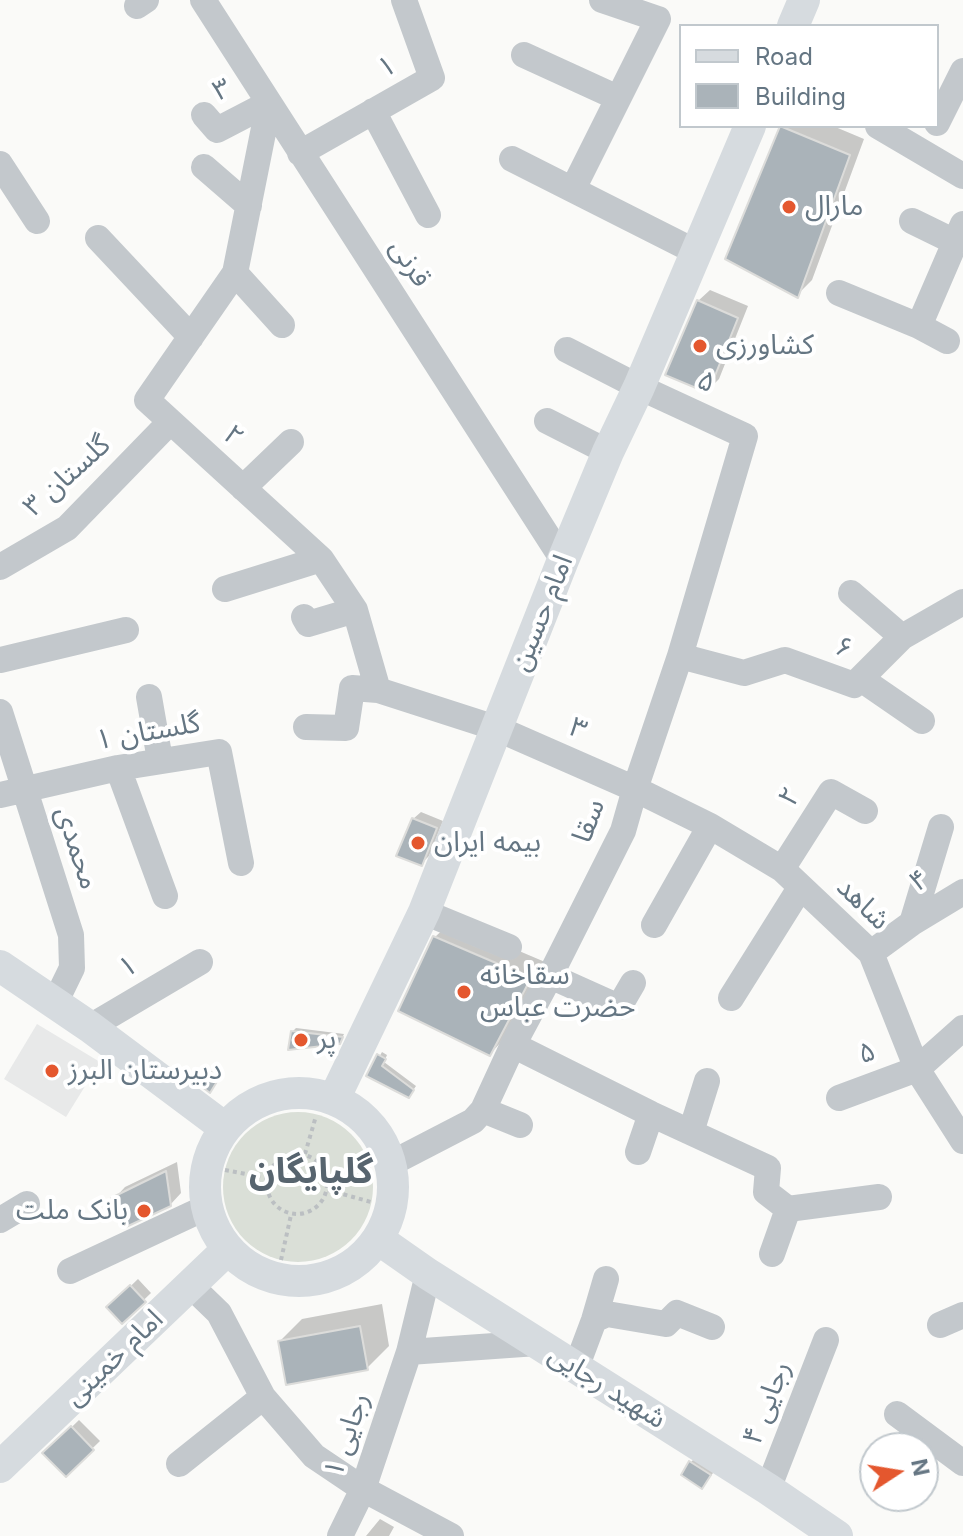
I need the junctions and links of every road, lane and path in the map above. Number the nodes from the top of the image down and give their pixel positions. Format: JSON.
{"nodes":[{"id":1,"x":203,"y":0,"type":"edge"},
{"id":2,"x":404,"y":0,"type":"edge"},
{"id":3,"x":602,"y":0,"type":"edge"},
{"id":4,"x":804,"y":0,"type":"edge"},
{"id":5,"x":794,"y":24,"type":"edge"},
{"id":6,"x":524,"y":55,"type":"dead end"},
{"id":7,"x":963,"y":71,"type":"edge"},
{"id":8,"x":618,"y":98,"type":"junction"},
{"id":9,"x":269,"y":103,"type":"junction"},
{"id":10,"x":373,"y":111,"type":"junction"},
{"id":11,"x":204,"y":115,"type":"dead end"},
{"id":12,"x":939,"y":118,"type":"edge"},
{"id":13,"x":749,"y":128,"type":"edge"},
{"id":14,"x":881,"y":128,"type":"edge"},
{"id":15,"x":934,"y":128,"type":"edge"},
{"id":16,"x":922,"y":152,"type":"junction"},
{"id":17,"x":300,"y":153,"type":"junction"},
{"id":18,"x":512,"y":159,"type":"dead end"},
{"id":19,"x":204,"y":167,"type":"dead end"},
{"id":20,"x":3,"y":173,"type":"edge"},
{"id":21,"x":963,"y":176,"type":"edge"},
{"id":22,"x":573,"y":189,"type":"junction"},
{"id":23,"x":249,"y":206,"type":"junction"},
{"id":24,"x":428,"y":215,"type":"dead end"},
{"id":25,"x":37,"y":221,"type":"dead end"},
{"id":26,"x":912,"y":221,"type":"dead end"},
{"id":27,"x":959,"y":233,"type":"edge"},
{"id":28,"x":98,"y":238,"type":"dead end"},
{"id":29,"x":696,"y":252,"type":"junction"},
{"id":30,"x":235,"y":273,"type":"junction"},
{"id":31,"x":953,"y":273,"type":"edge"},
{"id":32,"x":839,"y":293,"type":"dead end"},
{"id":33,"x":282,"y":325,"type":"dead end"},
{"id":34,"x":919,"y":326,"type":"junction"},
{"id":35,"x":191,"y":337,"type":"junction"},
{"id":36,"x":947,"y":341,"type":"dead end"},
{"id":37,"x":567,"y":350,"type":"dead end"},
{"id":38,"x":639,"y":387,"type":"junction"},
{"id":39,"x":547,"y":421,"type":"dead end"},
{"id":40,"x":170,"y":422,"type":"junction"},
{"id":41,"x":745,"y":436,"type":"joint"},
{"id":42,"x":291,"y":442,"type":"dead end"},
{"id":43,"x":608,"y":452,"type":"junction"},
{"id":44,"x":243,"y":488,"type":"junction"},
{"id":45,"x":321,"y":559,"type":"junction"},
{"id":46,"x":563,"y":560,"type":"junction"},
{"id":47,"x":0,"y":567,"type":"edge"},
{"id":48,"x":225,"y":589,"type":"dead end"},
{"id":49,"x":851,"y":593,"type":"dead end"},
{"id":50,"x":963,"y":602,"type":"edge"},
{"id":51,"x":355,"y":610,"type":"junction"},
{"id":52,"x":304,"y":617,"type":"dead end"},
{"id":53,"x":126,"y":630,"type":"dead end"},
{"id":54,"x":902,"y":637,"type":"junction"},
{"id":55,"x":680,"y":656,"type":"junction"},
{"id":56,"x":0,"y":660,"type":"edge"},
{"id":57,"x":861,"y":679,"type":"junction"},
{"id":58,"x":378,"y":690,"type":"junction"},
{"id":59,"x":149,"y":697,"type":"dead end"},
{"id":60,"x":0,"y":712,"type":"edge"},
{"id":61,"x":922,"y":721,"type":"dead end"},
{"id":62,"x":306,"y":727,"type":"dead end"},
{"id":63,"x":496,"y":728,"type":"junction"},
{"id":64,"x":160,"y":760,"type":"junction"},
{"id":65,"x":118,"y":768,"type":"junction"},
{"id":66,"x":635,"y":789,"type":"junction"},
{"id":67,"x":12,"y":792,"type":"edge"},
{"id":68,"x":865,"y":811,"type":"dead end"},
{"id":69,"x":710,"y":826,"type":"junction"},
{"id":70,"x":941,"y":827,"type":"dead end"},
{"id":71,"x":241,"y":863,"type":"dead end"},
{"id":72,"x":782,"y":869,"type":"junction"},
{"id":73,"x":800,"y":888,"type":"junction"},
{"id":74,"x":963,"y":892,"type":"edge"},
{"id":75,"x":165,"y":896,"type":"dead end"},
{"id":76,"x":424,"y":912,"type":"junction"},
{"id":77,"x":912,"y":923,"type":"junction"},
{"id":78,"x":654,"y":925,"type":"dead end"},
{"id":79,"x":509,"y":947,"type":"dead end"},
{"id":80,"x":871,"y":953,"type":"junction"},
{"id":81,"x":200,"y":962,"type":"dead end"},
{"id":82,"x":0,"y":966,"type":"edge"},
{"id":83,"x":550,"y":976,"type":"junction"},
{"id":84,"x":633,"y":983,"type":"dead end"},
{"id":85,"x":731,"y":998,"type":"dead end"},
{"id":86,"x":55,"y":1003,"type":"junction"},
{"id":87,"x":90,"y":1027,"type":"junction"},
{"id":88,"x":963,"y":1028,"type":"edge"},
{"id":89,"x":513,"y":1045,"type":"junction"},
{"id":90,"x":917,"y":1069,"type":"junction"},
{"id":91,"x":707,"y":1081,"type":"dead end"},
{"id":92,"x":839,"y":1098,"type":"dead end"},
{"id":93,"x":325,"y":1106,"type":"junction"},
{"id":94,"x":483,"y":1110,"type":"junction"},
{"id":95,"x":651,"y":1114,"type":"junction"},
{"id":96,"x":520,"y":1125,"type":"dead end"},
{"id":97,"x":225,"y":1128,"type":"junction"},
{"id":98,"x":691,"y":1132,"type":"junction"},
{"id":99,"x":961,"y":1136,"type":"edge"},
{"id":100,"x":638,"y":1152,"type":"dead end"},
{"id":101,"x":305,"y":1155,"type":"junction"},
{"id":102,"x":390,"y":1164,"type":"junction"},
{"id":103,"x":225,"y":1170,"type":"dead end"},
{"id":104,"x":267,"y":1178,"type":"junction"},
{"id":105,"x":327,"y":1190,"type":"junction"},
{"id":106,"x":879,"y":1197,"type":"dead end"},
{"id":107,"x":371,"y":1202,"type":"dead end"},
{"id":108,"x":27,"y":1204,"type":"dead end"},
{"id":109,"x":207,"y":1207,"type":"junction"},
{"id":110,"x":788,"y":1209,"type":"junction"},
{"id":111,"x":291,"y":1215,"type":"junction"},
{"id":112,"x":0,"y":1220,"type":"edge"},
{"id":113,"x":378,"y":1239,"type":"junction"},
{"id":114,"x":228,"y":1249,"type":"junction"},
{"id":115,"x":772,"y":1254,"type":"dead end"},
{"id":116,"x":281,"y":1260,"type":"dead end"},
{"id":117,"x":70,"y":1271,"type":"dead end"},
{"id":118,"x":428,"y":1274,"type":"junction"},
{"id":119,"x":606,"y":1279,"type":"dead end"},
{"id":120,"x":190,"y":1285,"type":"junction"},
{"id":121,"x":594,"y":1320,"type":"junction"},
{"id":122,"x":712,"y":1327,"type":"dead end"},
{"id":123,"x":826,"y":1340,"type":"dead end"},
{"id":124,"x":537,"y":1343,"type":"junction"},
{"id":125,"x":409,"y":1352,"type":"junction"},
{"id":126,"x":576,"y":1368,"type":"junction"},
{"id":127,"x":263,"y":1397,"type":"junction"},
{"id":128,"x":897,"y":1414,"type":"dead end"},
{"id":129,"x":963,"y":1463,"type":"edge"},
{"id":130,"x":179,"y":1464,"type":"dead end"},
{"id":131,"x":0,"y":1467,"type":"edge"},
{"id":132,"x":363,"y":1489,"type":"junction"},
{"id":133,"x":768,"y":1489,"type":"junction"},
{"id":134,"x":340,"y":1536,"type":"edge"},
{"id":135,"x":451,"y":1536,"type":"edge"},
{"id":136,"x":837,"y":1536,"type":"edge"}],
"edges":[{"from":1,"to":9,"type":"street","name":"قرنی"},
{"from":2,"to":10,"type":"street","name":"۱"},
{"from":3,"to":8,"type":"street"},
{"from":4,"to":5,"type":"main road"},
{"from":6,"to":8,"type":"street"},
{"from":7,"to":12,"type":"street"},
{"from":8,"to":22,"type":"street"},
{"from":9,"to":11,"type":"street","name":"۳"},
{"from":9,"to":17,"type":"street","name":"قرنی"},
{"from":9,"to":23,"type":"street","name":"۲"},
{"from":10,"to":17,"type":"street","name":"۱"},
{"from":10,"to":24,"type":"street"},
{"from":13,"to":29,"type":"main road","name":"امام حسین"},
{"from":14,"to":16,"type":"street"},
{"from":15,"to":16,"type":"street"},
{"from":16,"to":21,"type":"street"},
{"from":17,"to":46,"type":"street","name":"قرنی"},
{"from":18,"to":22,"type":"street"},
{"from":19,"to":23,"type":"street"},
{"from":20,"to":25,"type":"street"},
{"from":22,"to":29,"type":"street"},
{"from":23,"to":30,"type":"street","name":"۲"},
{"from":26,"to":27,"type":"street"},
{"from":27,"to":31,"type":"street"},
{"from":28,"to":35,"type":"street"},
{"from":29,"to":38,"type":"main road","name":"امام حسین"},
{"from":30,"to":33,"type":"street"},
{"from":30,"to":35,"type":"street","name":"۲"},
{"from":31,"to":34,"type":"street"},
{"from":32,"to":34,"type":"street"},
{"from":34,"to":36,"type":"street"},
{"from":35,"to":40,"type":"street","name":"۲"},
{"from":37,"to":38,"type":"street"},
{"from":38,"to":41,"type":"street","name":"۵"},
{"from":38,"to":43,"type":"main road","name":"امام حسین"},
{"from":39,"to":43,"type":"street"},
{"from":40,"to":44,"type":"street","name":"۲"},
{"from":40,"to":47,"type":"street","name":"گلستان ۳"},
{"from":41,"to":55,"type":"street","name":"سقا"},
{"from":42,"to":44,"type":"street"},
{"from":43,"to":46,"type":"main road","name":"امام حسین"},
{"from":44,"to":45,"type":"street","name":"۲"},
{"from":45,"to":48,"type":"street"},
{"from":45,"to":51,"type":"street","name":"۲"},
{"from":46,"to":63,"type":"main road","name":"امام حسین"},
{"from":49,"to":54,"type":"street"},
{"from":50,"to":54,"type":"street","name":"۶"},
{"from":51,"to":52,"type":"street"},
{"from":51,"to":58,"type":"street","name":"۲"},
{"from":53,"to":56,"type":"street"},
{"from":54,"to":57,"type":"street","name":"۶"},
{"from":55,"to":57,"type":"street","name":"۶"},
{"from":55,"to":66,"type":"street","name":"سقا"},
{"from":57,"to":61,"type":"street"},
{"from":58,"to":62,"type":"street"},
{"from":58,"to":63,"type":"street"},
{"from":59,"to":64,"type":"street"},
{"from":60,"to":67,"type":"street","name":"محمدی"},
{"from":63,"to":66,"type":"street","name":"۳"},
{"from":63,"to":76,"type":"main road","name":"امام حسین"},
{"from":64,"to":65,"type":"street","name":"گلستان ۱"},
{"from":64,"to":71,"type":"street","name":"گلستان ۱"},
{"from":65,"to":67,"type":"street","name":"گلستان ۱"},
{"from":65,"to":75,"type":"street"},
{"from":66,"to":69,"type":"street","name":"شاهد"},
{"from":66,"to":83,"type":"street","name":"سقا"},
{"from":67,"to":86,"type":"street","name":"محمدی"},
{"from":68,"to":72,"type":"street","name":"۲"},
{"from":69,"to":72,"type":"street","name":"شاهد"},
{"from":69,"to":78,"type":"street"},
{"from":70,"to":77,"type":"street"},
{"from":72,"to":73,"type":"street","name":"شاهد"},
{"from":73,"to":80,"type":"street","name":"شاهد"},
{"from":73,"to":85,"type":"street"},
{"from":74,"to":77,"type":"street","name":"۴"},
{"from":76,"to":79,"type":"street"},
{"from":76,"to":93,"type":"main road","name":"امام حسین"},
{"from":77,"to":80,"type":"street","name":"۴"},
{"from":80,"to":90,"type":"street","name":"شاهد"},
{"from":81,"to":87,"type":"street","name":"۱"},
{"from":82,"to":86,"type":"main road"},
{"from":83,"to":84,"type":"street"},
{"from":83,"to":89,"type":"street","name":"سقا"},
{"from":86,"to":87,"type":"main road"},
{"from":87,"to":97,"type":"main road"},
{"from":88,"to":90,"type":"street"},
{"from":89,"to":94,"type":"street","name":"سقا"},
{"from":89,"to":95,"type":"street"},
{"from":90,"to":92,"type":"street","name":"۵"},
{"from":90,"to":99,"type":"street","name":"شاهد"},
{"from":91,"to":98,"type":"street"},
{"from":93,"to":97,"type":"main road"},
{"from":93,"to":101,"type":"path"},
{"from":93,"to":102,"type":"main road"},
{"from":94,"to":96,"type":"street"},
{"from":94,"to":102,"type":"street"},
{"from":95,"to":98,"type":"street"},
{"from":95,"to":100,"type":"street"},
{"from":97,"to":109,"type":"main road"},
{"from":98,"to":110,"type":"street"},
{"from":101,"to":104,"type":"path"},
{"from":101,"to":105,"type":"path"},
{"from":102,"to":113,"type":"main road"},
{"from":103,"to":104,"type":"path"},
{"from":104,"to":111,"type":"path"},
{"from":105,"to":107,"type":"path"},
{"from":105,"to":111,"type":"path"},
{"from":106,"to":110,"type":"street"},
{"from":108,"to":112,"type":"street"},
{"from":109,"to":114,"type":"main road"},
{"from":109,"to":117,"type":"street"},
{"from":110,"to":115,"type":"street"},
{"from":111,"to":116,"type":"path"},
{"from":113,"to":114,"type":"main road"},
{"from":113,"to":118,"type":"main road","name":"شهید رجایی"},
{"from":114,"to":120,"type":"main road","name":"امام خمینی"},
{"from":118,"to":124,"type":"main road","name":"شهید رجایی"},
{"from":118,"to":125,"type":"street","name":"رجایی ۱"},
{"from":119,"to":121,"type":"street"},
{"from":120,"to":127,"type":"street"},
{"from":120,"to":131,"type":"main road","name":"امام خمینی"},
{"from":121,"to":122,"type":"street"},
{"from":121,"to":126,"type":"street"},
{"from":123,"to":133,"type":"street","name":"رجایی ۴"},
{"from":124,"to":125,"type":"street"},
{"from":124,"to":126,"type":"main road","name":"شهید رجایی"},
{"from":125,"to":132,"type":"street","name":"رجایی ۱"},
{"from":126,"to":133,"type":"main road","name":"شهید رجایی"},
{"from":127,"to":130,"type":"street"},
{"from":127,"to":132,"type":"street"},
{"from":128,"to":129,"type":"street"},
{"from":132,"to":134,"type":"street","name":"رجایی ۱"},
{"from":132,"to":135,"type":"street"},
{"from":133,"to":136,"type":"main road","name":"شهید رجایی"}]}
